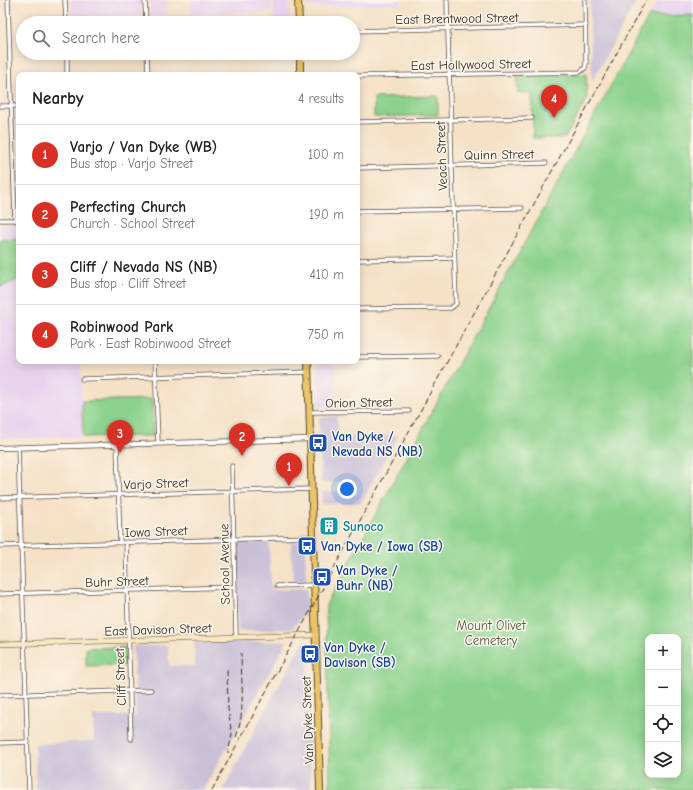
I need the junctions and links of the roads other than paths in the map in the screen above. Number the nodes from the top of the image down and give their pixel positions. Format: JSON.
{"nodes":[{"id":1,"x":8,"y":0,"type":"edge"},
{"id":2,"x":65,"y":0,"type":"edge"},
{"id":3,"x":145,"y":0,"type":"edge"},
{"id":4,"x":298,"y":0,"type":"edge"},
{"id":5,"x":447,"y":0,"type":"edge"},
{"id":6,"x":585,"y":0,"type":"edge"},
{"id":7,"x":66,"y":16,"type":"edge"},
{"id":8,"x":146,"y":16,"type":"edge"},
{"id":9,"x":299,"y":16,"type":"edge"},
{"id":10,"x":586,"y":25,"type":"junction"},
{"id":11,"x":448,"y":28,"type":"junction"},
{"id":12,"x":360,"y":31,"type":"edge"},
{"id":13,"x":67,"y":60,"type":"edge"},
{"id":14,"x":147,"y":60,"type":"edge"},
{"id":15,"x":300,"y":60,"type":"edge"},
{"id":16,"x":67,"y":72,"type":"edge"},
{"id":17,"x":148,"y":72,"type":"edge"},
{"id":18,"x":300,"y":72,"type":"edge"},
{"id":19,"x":449,"y":74,"type":"junction"},
{"id":20,"x":360,"y":76,"type":"edge"},
{"id":21,"x":0,"y":106,"type":"edge"},
{"id":22,"x":11,"y":106,"type":"junction"},
{"id":23,"x":16,"y":106,"type":"edge"},
{"id":24,"x":532,"y":118,"type":"dead end"},
{"id":25,"x":450,"y":120,"type":"junction"},
{"id":26,"x":360,"y":122,"type":"edge"},
{"id":27,"x":546,"y":163,"type":"dead end"},
{"id":28,"x":452,"y":166,"type":"junction"},
{"id":29,"x":360,"y":168,"type":"edge"},
{"id":30,"x":16,"y":201,"type":"edge"},
{"id":31,"x":522,"y":208,"type":"dead end"},
{"id":32,"x":453,"y":209,"type":"junction"},
{"id":33,"x":360,"y":211,"type":"edge"},
{"id":34,"x":0,"y":220,"type":"edge"},
{"id":35,"x":16,"y":220,"type":"edge"},
{"id":36,"x":454,"y":258,"type":"junction"},
{"id":37,"x":360,"y":260,"type":"edge"},
{"id":38,"x":360,"y":309,"type":"edge"},
{"id":39,"x":438,"y":356,"type":"dead end"},
{"id":40,"x":360,"y":357,"type":"edge"},
{"id":41,"x":155,"y":364,"type":"edge"},
{"id":42,"x":308,"y":364,"type":"edge"},
{"id":43,"x":309,"y":372,"type":"junction"},
{"id":44,"x":156,"y":377,"type":"junction"},
{"id":45,"x":82,"y":379,"type":"dead end"},
{"id":46,"x":409,"y":411,"type":"dead end"},
{"id":47,"x":310,"y":412,"type":"junction"},
{"id":48,"x":311,"y":440,"type":"junction"},
{"id":49,"x":158,"y":443,"type":"junction"},
{"id":50,"x":117,"y":444,"type":"junction"},
{"id":51,"x":18,"y":447,"type":"junction"},
{"id":52,"x":0,"y":448,"type":"edge"},
{"id":53,"x":232,"y":466,"type":"dead end"},
{"id":54,"x":312,"y":489,"type":"junction"},
{"id":55,"x":233,"y":491,"type":"junction"},
{"id":56,"x":118,"y":494,"type":"junction"},
{"id":57,"x":20,"y":497,"type":"junction"},
{"id":58,"x":0,"y":498,"type":"edge"},
{"id":59,"x":313,"y":537,"type":"junction"},
{"id":60,"x":233,"y":539,"type":"junction"},
{"id":61,"x":126,"y":542,"type":"junction"},
{"id":62,"x":120,"y":543,"type":"junction"},
{"id":63,"x":0,"y":546,"type":"edge"},
{"id":64,"x":22,"y":546,"type":"junction"},
{"id":65,"x":315,"y":585,"type":"junction"},
{"id":66,"x":276,"y":586,"type":"dead end"},
{"id":67,"x":234,"y":587,"type":"junction"},
{"id":68,"x":127,"y":591,"type":"junction"},
{"id":69,"x":0,"y":594,"type":"edge"},
{"id":70,"x":23,"y":594,"type":"junction"},
{"id":71,"x":316,"y":635,"type":"junction"},
{"id":72,"x":236,"y":637,"type":"junction"},
{"id":73,"x":128,"y":641,"type":"junction"},
{"id":74,"x":0,"y":644,"type":"edge"},
{"id":75,"x":25,"y":644,"type":"junction"},
{"id":76,"x":151,"y":690,"type":"dead end"},
{"id":77,"x":130,"y":691,"type":"junction"},
{"id":78,"x":26,"y":694,"type":"junction"},
{"id":79,"x":0,"y":695,"type":"edge"},
{"id":80,"x":131,"y":739,"type":"dead end"},
{"id":81,"x":28,"y":742,"type":"junction"},
{"id":82,"x":0,"y":743,"type":"edge"},
{"id":83,"x":29,"y":790,"type":"edge"},
{"id":84,"x":320,"y":790,"type":"edge"}],
"edges":[{"from":1,"to":22,"type":"street"},
{"from":2,"to":7,"type":"street"},
{"from":3,"to":8,"type":"street"},
{"from":4,"to":9,"type":"main road"},
{"from":5,"to":11,"type":"street","name":"Veach Street"},
{"from":6,"to":10,"type":"street"},
{"from":10,"to":11,"type":"street","name":"East Brentwood Street"},
{"from":10,"to":19,"type":"street","name":"East Hollywood Street"},
{"from":11,"to":12,"type":"street","name":"East Brentwood Street"},
{"from":11,"to":19,"type":"street","name":"Veach Street"},
{"from":13,"to":16,"type":"street"},
{"from":14,"to":17,"type":"street"},
{"from":15,"to":18,"type":"main road"},
{"from":19,"to":20,"type":"street","name":"East Hollywood Street"},
{"from":19,"to":25,"type":"street","name":"Veach Street"},
{"from":21,"to":22,"type":"street"},
{"from":22,"to":23,"type":"street"},
{"from":22,"to":30,"type":"street"},
{"from":24,"to":25,"type":"street"},
{"from":25,"to":26,"type":"street"},
{"from":25,"to":28,"type":"street","name":"Veach Street"},
{"from":27,"to":28,"type":"street","name":"Quinn Street"},
{"from":28,"to":29,"type":"street","name":"Quinn Street"},
{"from":28,"to":32,"type":"street","name":"Veach Street"},
{"from":31,"to":32,"type":"street"},
{"from":32,"to":33,"type":"street"},
{"from":32,"to":36,"type":"street","name":"Veach Street"},
{"from":34,"to":35,"type":"street"},
{"from":36,"to":37,"type":"street"},
{"from":36,"to":38,"type":"street","name":"Veach Street"},
{"from":39,"to":40,"type":"street"},
{"from":41,"to":44,"type":"street"},
{"from":42,"to":43,"type":"main road","name":"Van Dyke Street"},
{"from":43,"to":44,"type":"street"},
{"from":43,"to":47,"type":"main road","name":"Van Dyke Street"},
{"from":44,"to":45,"type":"street"},
{"from":44,"to":49,"type":"street"},
{"from":46,"to":47,"type":"street","name":"Orion Street"},
{"from":47,"to":48,"type":"main road","name":"Van Dyke Street"},
{"from":48,"to":49,"type":"street"},
{"from":48,"to":54,"type":"main road","name":"Van Dyke Street"},
{"from":49,"to":50,"type":"street"},
{"from":50,"to":51,"type":"street"},
{"from":50,"to":56,"type":"street"},
{"from":51,"to":52,"type":"street"},
{"from":51,"to":57,"type":"street"},
{"from":53,"to":55,"type":"street","name":"School Avenue"},
{"from":54,"to":55,"type":"street","name":"Varjo Street"},
{"from":54,"to":59,"type":"main road","name":"Van Dyke Street"},
{"from":55,"to":56,"type":"street","name":"Varjo Street"},
{"from":55,"to":60,"type":"street","name":"School Avenue"},
{"from":56,"to":57,"type":"street","name":"Varjo Street"},
{"from":56,"to":62,"type":"street"},
{"from":57,"to":58,"type":"street","name":"Varjo Street"},
{"from":57,"to":64,"type":"street"},
{"from":59,"to":60,"type":"street","name":"Iowa Street"},
{"from":59,"to":65,"type":"main road","name":"Van Dyke Street"},
{"from":60,"to":61,"type":"street","name":"Iowa Street"},
{"from":60,"to":67,"type":"street","name":"School Avenue"},
{"from":61,"to":62,"type":"street","name":"Iowa Street"},
{"from":61,"to":68,"type":"street","name":"Cliff Street"},
{"from":62,"to":64,"type":"street","name":"Iowa Street"},
{"from":63,"to":64,"type":"street","name":"Iowa Street"},
{"from":64,"to":70,"type":"street"},
{"from":65,"to":66,"type":"street"},
{"from":65,"to":71,"type":"main road","name":"Van Dyke Street"},
{"from":67,"to":68,"type":"street","name":"Buhr Street"},
{"from":67,"to":72,"type":"street","name":"School Avenue"},
{"from":68,"to":70,"type":"street","name":"Buhr Street"},
{"from":68,"to":73,"type":"street","name":"Cliff Street"},
{"from":69,"to":70,"type":"street","name":"Buhr Street"},
{"from":70,"to":75,"type":"street"},
{"from":71,"to":72,"type":"main road","name":"East Davison Street"},
{"from":71,"to":84,"type":"main road","name":"Van Dyke Street"},
{"from":72,"to":73,"type":"main road","name":"East Davison Street"},
{"from":73,"to":75,"type":"main road","name":"East Davison Street"},
{"from":73,"to":77,"type":"street","name":"Cliff Street"},
{"from":74,"to":75,"type":"main road","name":"East Davison Street"},
{"from":75,"to":78,"type":"street"},
{"from":76,"to":77,"type":"street"},
{"from":77,"to":78,"type":"street"},
{"from":77,"to":80,"type":"street","name":"Cliff Street"},
{"from":78,"to":79,"type":"street"},
{"from":78,"to":81,"type":"street"},
{"from":81,"to":82,"type":"street"},
{"from":81,"to":83,"type":"street"}]}
